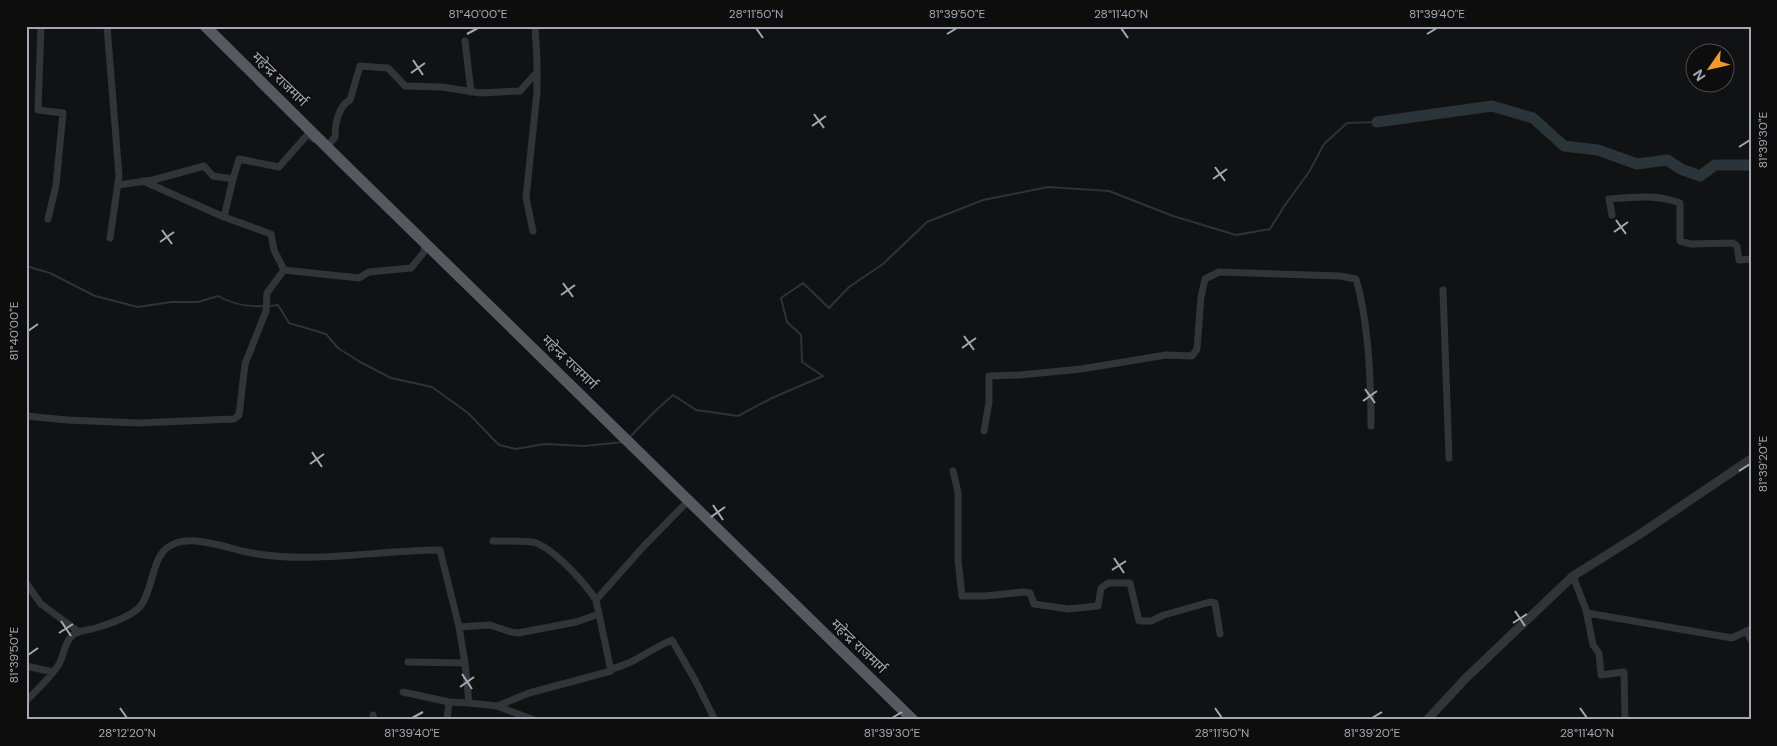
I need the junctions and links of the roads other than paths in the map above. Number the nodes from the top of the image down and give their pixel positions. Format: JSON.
{"nodes":[{"id":1,"x":41,"y":26,"type":"edge"},
{"id":2,"x":107,"y":26,"type":"edge"},
{"id":3,"x":205,"y":26,"type":"edge"},
{"id":4,"x":535,"y":26,"type":"edge"},
{"id":5,"x":465,"y":42,"type":"dead end"},
{"id":6,"x":537,"y":72,"type":"junction"},
{"id":7,"x":471,"y":92,"type":"junction"},
{"id":8,"x":328,"y":146,"type":"junction"},
{"id":9,"x":340,"y":160,"type":"junction"},
{"id":10,"x":233,"y":179,"type":"junction"},
{"id":11,"x":143,"y":181,"type":"junction"},
{"id":12,"x":118,"y":184,"type":"junction"},
{"id":13,"x":1612,"y":215,"type":"dead end"},
{"id":14,"x":224,"y":217,"type":"junction"},
{"id":15,"x":48,"y":220,"type":"dead end"},
{"id":16,"x":533,"y":231,"type":"dead end"},
{"id":17,"x":110,"y":238,"type":"dead end"},
{"id":18,"x":425,"y":241,"type":"junction"},
{"id":19,"x":1751,"y":259,"type":"edge"},
{"id":20,"x":284,"y":270,"type":"junction"},
{"id":21,"x":1443,"y":290,"type":"dead end"},
{"id":22,"x":26,"y":416,"type":"edge"},
{"id":23,"x":1371,"y":426,"type":"dead end"},
{"id":24,"x":984,"y":431,"type":"dead end"},
{"id":25,"x":1449,"y":458,"type":"dead end"},
{"id":26,"x":1750,"y":458,"type":"edge"},
{"id":27,"x":953,"y":471,"type":"dead end"},
{"id":28,"x":689,"y":500,"type":"junction"},
{"id":29,"x":493,"y":541,"type":"dead end"},
{"id":30,"x":1573,"y":576,"type":"junction"},
{"id":31,"x":26,"y":583,"type":"edge"},
{"id":32,"x":596,"y":600,"type":"junction"},
{"id":33,"x":1587,"y":613,"type":"junction"},
{"id":34,"x":599,"y":614,"type":"junction"},
{"id":35,"x":459,"y":627,"type":"junction"},
{"id":36,"x":1749,"y":630,"type":"edge"},
{"id":37,"x":79,"y":632,"type":"junction"},
{"id":38,"x":1220,"y":634,"type":"dead end"},
{"id":39,"x":1751,"y":640,"type":"edge"},
{"id":40,"x":408,"y":662,"type":"dead end"},
{"id":41,"x":465,"y":663,"type":"junction"},
{"id":42,"x":26,"y":666,"type":"edge"},
{"id":43,"x":611,"y":669,"type":"junction"},
{"id":44,"x":53,"y":672,"type":"junction"},
{"id":45,"x":403,"y":692,"type":"dead end"},
{"id":46,"x":26,"y":701,"type":"edge"},
{"id":47,"x":450,"y":702,"type":"junction"},
{"id":48,"x":469,"y":703,"type":"junction"},
{"id":49,"x":497,"y":706,"type":"junction"},
{"id":50,"x":447,"y":720,"type":"edge"},
{"id":51,"x":534,"y":720,"type":"edge"},
{"id":52,"x":715,"y":720,"type":"edge"},
{"id":53,"x":913,"y":720,"type":"edge"},
{"id":54,"x":1427,"y":720,"type":"edge"},
{"id":55,"x":1625,"y":720,"type":"edge"}],
"edges":[{"from":1,"to":15,"type":"street"},
{"from":2,"to":12,"type":"street"},
{"from":3,"to":8,"type":"highway","name":"महेन्द्र राजमार्ग"},
{"from":4,"to":6,"type":"street"},
{"from":5,"to":7,"type":"street"},
{"from":6,"to":7,"type":"street"},
{"from":6,"to":16,"type":"street"},
{"from":7,"to":8,"type":"street"},
{"from":8,"to":9,"type":"highway","name":"महेन्द्र राजमार्ग"},
{"from":9,"to":10,"type":"street"},
{"from":9,"to":18,"type":"highway","name":"महेन्द्र राजमार्ग"},
{"from":10,"to":11,"type":"street"},
{"from":10,"to":14,"type":"street"},
{"from":11,"to":12,"type":"street"},
{"from":11,"to":14,"type":"street"},
{"from":12,"to":17,"type":"street"},
{"from":13,"to":19,"type":"street"},
{"from":14,"to":20,"type":"street"},
{"from":18,"to":20,"type":"street"},
{"from":18,"to":28,"type":"highway","name":"महेन्द्र राजमार्ग"},
{"from":20,"to":22,"type":"street"},
{"from":21,"to":25,"type":"street"},
{"from":23,"to":24,"type":"street"},
{"from":26,"to":30,"type":"street"},
{"from":27,"to":38,"type":"street"},
{"from":28,"to":32,"type":"street"},
{"from":28,"to":53,"type":"highway","name":"महेन्द्र राजमार्ग"},
{"from":29,"to":32,"type":"street"},
{"from":30,"to":33,"type":"street"},
{"from":30,"to":54,"type":"street"},
{"from":31,"to":37,"type":"street"},
{"from":32,"to":34,"type":"street"},
{"from":33,"to":36,"type":"street"},
{"from":33,"to":55,"type":"street"},
{"from":34,"to":35,"type":"street"},
{"from":34,"to":43,"type":"street"},
{"from":35,"to":37,"type":"street"},
{"from":35,"to":41,"type":"street"},
{"from":36,"to":39,"type":"street"},
{"from":37,"to":44,"type":"street"},
{"from":40,"to":41,"type":"street"},
{"from":41,"to":48,"type":"street"},
{"from":42,"to":44,"type":"street"},
{"from":43,"to":49,"type":"street"},
{"from":43,"to":52,"type":"street"},
{"from":44,"to":46,"type":"street"},
{"from":45,"to":47,"type":"street"},
{"from":47,"to":48,"type":"street"},
{"from":47,"to":50,"type":"street"},
{"from":48,"to":49,"type":"street"},
{"from":49,"to":51,"type":"street"}]}
